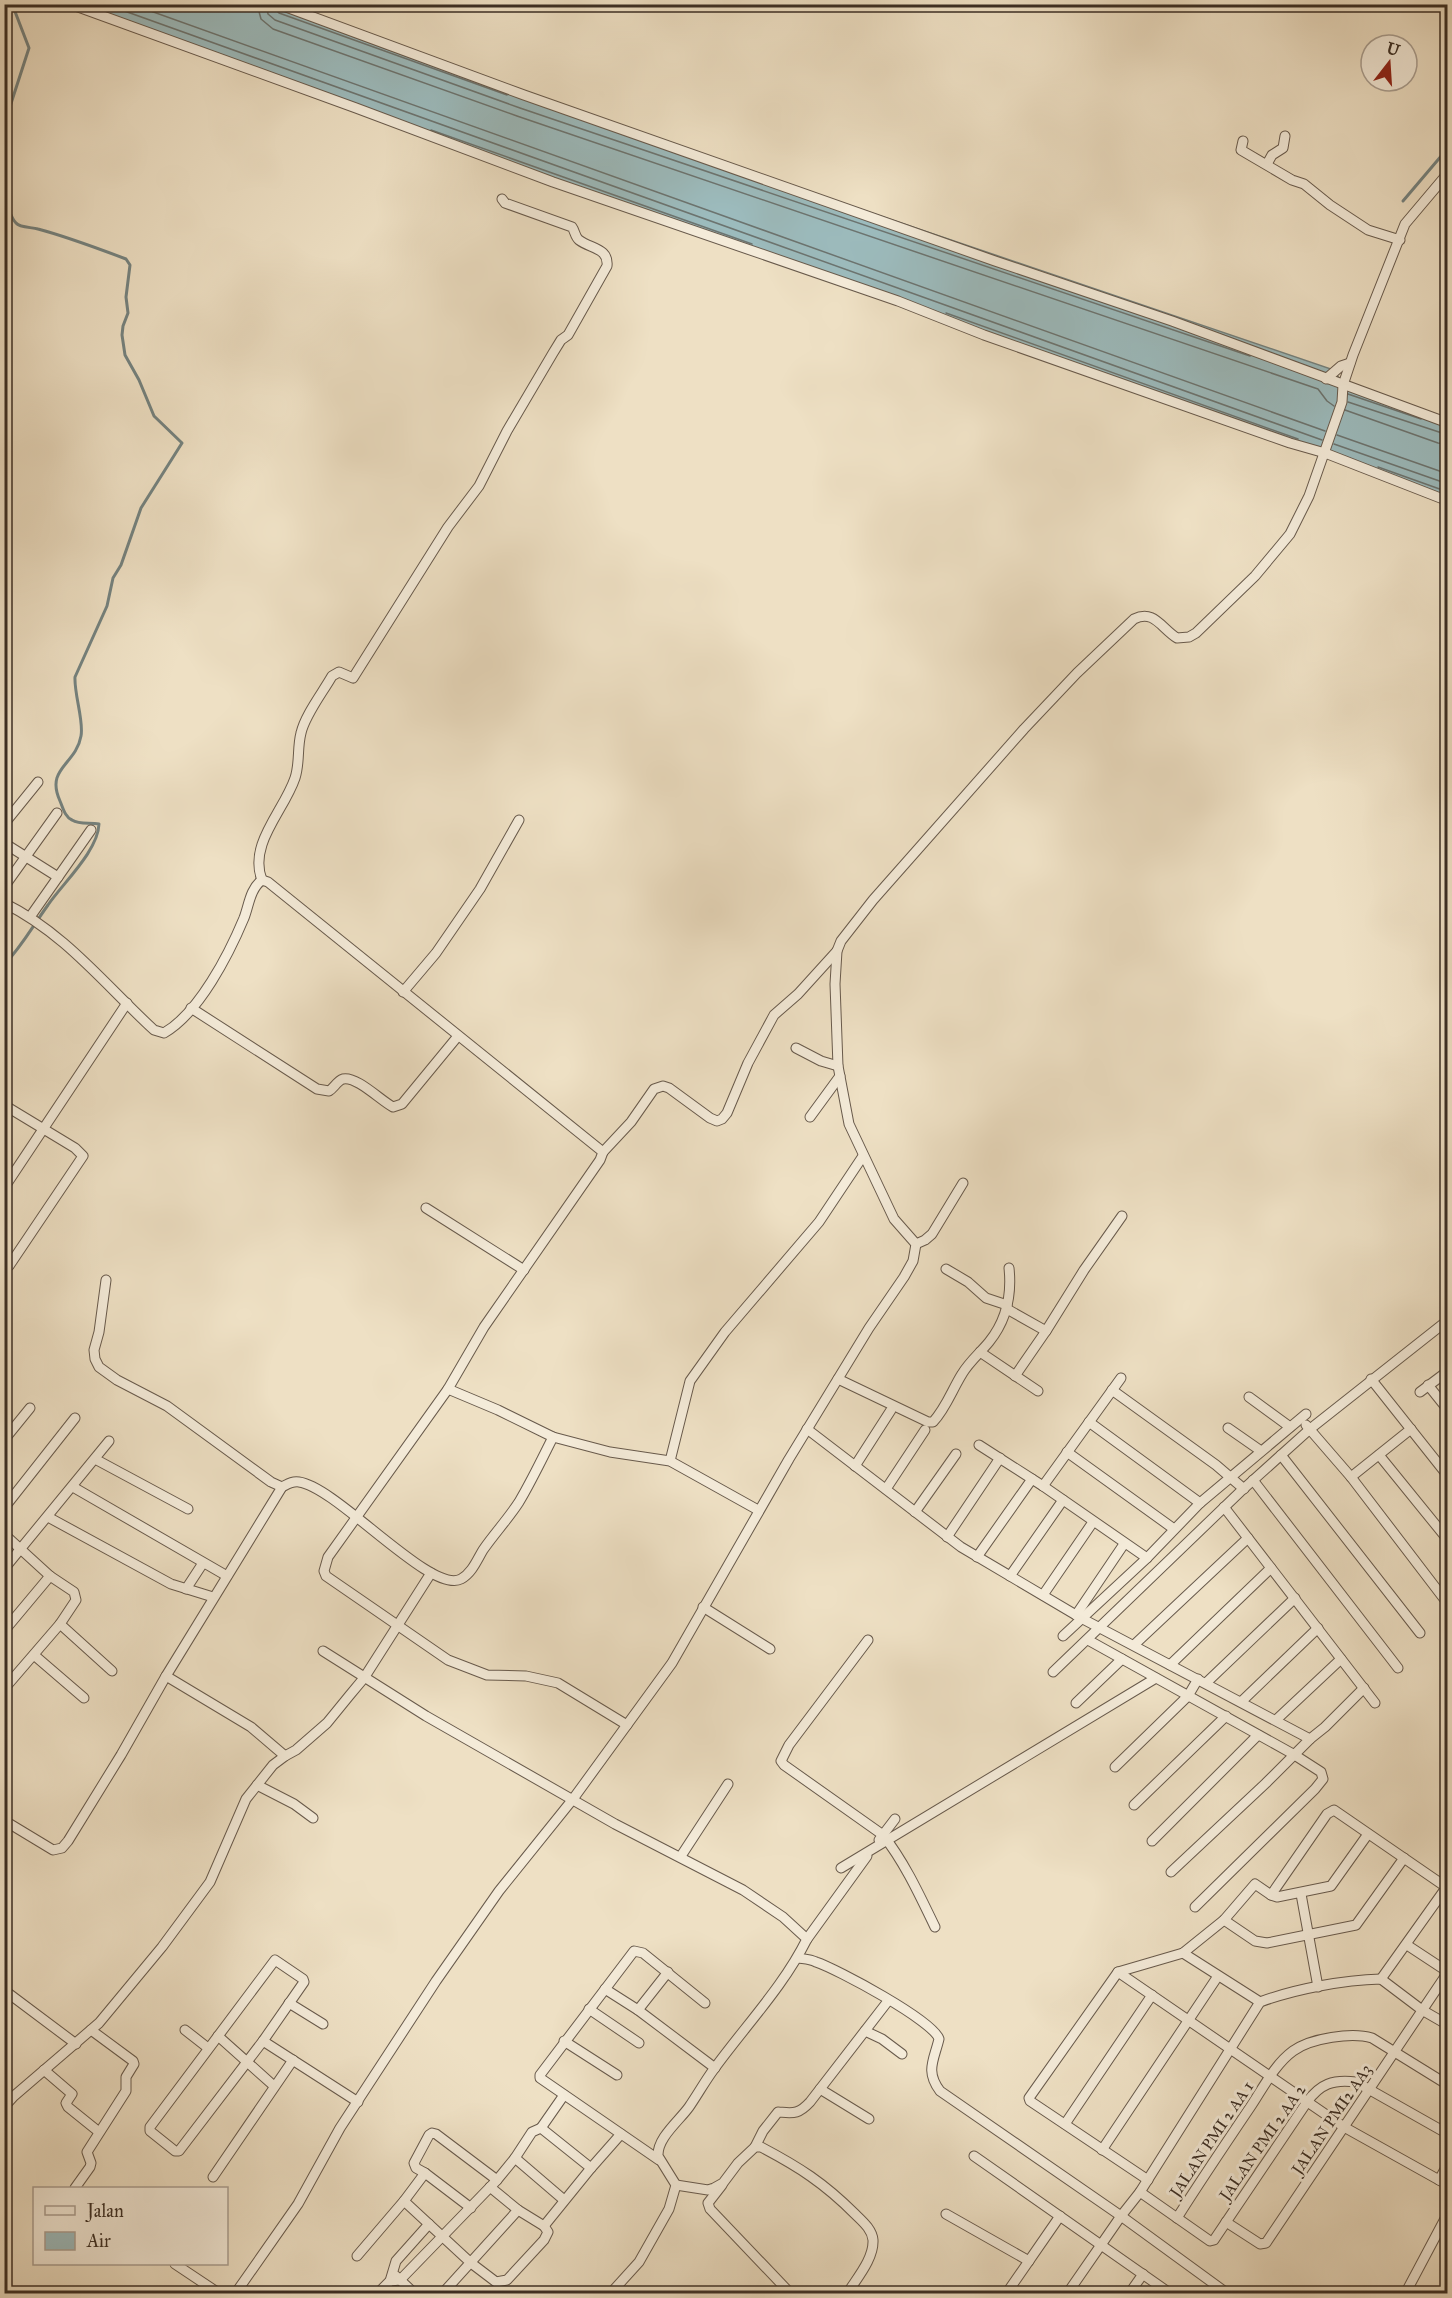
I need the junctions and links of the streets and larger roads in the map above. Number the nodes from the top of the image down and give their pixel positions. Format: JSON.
{"nodes":[{"id":1,"x":70,"y":4,"type":"edge"},
{"id":2,"x":278,"y":4,"type":"edge"},
{"id":3,"x":1285,"y":136,"type":"dead end"},
{"id":4,"x":1243,"y":141,"type":"dead end"},
{"id":5,"x":1267,"y":164,"type":"junction"},
{"id":6,"x":1448,"y":173,"type":"edge"},
{"id":7,"x":502,"y":199,"type":"dead end"},
{"id":8,"x":1400,"y":240,"type":"junction"},
{"id":9,"x":1350,"y":363,"type":"junction"},
{"id":10,"x":1326,"y":379,"type":"junction"},
{"id":11,"x":1343,"y":385,"type":"junction"},
{"id":12,"x":1448,"y":423,"type":"edge"},
{"id":13,"x":1325,"y":453,"type":"junction"},
{"id":14,"x":1448,"y":501,"type":"edge"},
{"id":15,"x":38,"y":782,"type":"dead end"},
{"id":16,"x":57,"y":813,"type":"dead end"},
{"id":17,"x":519,"y":820,"type":"dead end"},
{"id":18,"x":4,"y":824,"type":"edge"},
{"id":19,"x":91,"y":830,"type":"dead end"},
{"id":20,"x":4,"y":843,"type":"edge"},
{"id":21,"x":26,"y":856,"type":"junction"},
{"id":22,"x":58,"y":877,"type":"junction"},
{"id":23,"x":262,"y":880,"type":"junction"},
{"id":24,"x":4,"y":887,"type":"edge"},
{"id":25,"x":4,"y":903,"type":"edge"},
{"id":26,"x":35,"y":920,"type":"junction"},
{"id":27,"x":837,"y":951,"type":"junction"},
{"id":28,"x":403,"y":992,"type":"junction"},
{"id":29,"x":127,"y":1003,"type":"junction"},
{"id":30,"x":191,"y":1008,"type":"junction"},
{"id":31,"x":458,"y":1036,"type":"junction"},
{"id":32,"x":796,"y":1048,"type":"dead end"},
{"id":33,"x":839,"y":1071,"type":"junction"},
{"id":34,"x":4,"y":1105,"type":"edge"},
{"id":35,"x":810,"y":1118,"type":"dead end"},
{"id":36,"x":44,"y":1131,"type":"junction"},
{"id":37,"x":603,"y":1152,"type":"junction"},
{"id":38,"x":863,"y":1156,"type":"junction"},
{"id":39,"x":963,"y":1183,"type":"dead end"},
{"id":40,"x":4,"y":1188,"type":"edge"},
{"id":41,"x":426,"y":1208,"type":"dead end"},
{"id":42,"x":1122,"y":1215,"type":"dead end"},
{"id":43,"x":916,"y":1244,"type":"junction"},
{"id":44,"x":4,"y":1267,"type":"edge"},
{"id":45,"x":1009,"y":1268,"type":"dead end"},
{"id":46,"x":946,"y":1269,"type":"dead end"},
{"id":47,"x":524,"y":1270,"type":"junction"},
{"id":48,"x":106,"y":1280,"type":"dead end"},
{"id":49,"x":1007,"y":1307,"type":"junction"},
{"id":50,"x":1448,"y":1320,"type":"edge"},
{"id":51,"x":1046,"y":1331,"type":"junction"},
{"id":52,"x":980,"y":1352,"type":"junction"},
{"id":53,"x":1448,"y":1371,"type":"edge"},
{"id":54,"x":1015,"y":1376,"type":"junction"},
{"id":55,"x":1121,"y":1378,"type":"dead end"},
{"id":56,"x":838,"y":1379,"type":"junction"},
{"id":57,"x":1371,"y":1379,"type":"junction"},
{"id":58,"x":1428,"y":1385,"type":"junction"},
{"id":59,"x":448,"y":1389,"type":"junction"},
{"id":60,"x":1112,"y":1390,"type":"junction"},
{"id":61,"x":1038,"y":1391,"type":"dead end"},
{"id":62,"x":1419,"y":1392,"type":"dead end"},
{"id":63,"x":1248,"y":1397,"type":"dead end"},
{"id":64,"x":30,"y":1408,"type":"dead end"},
{"id":65,"x":891,"y":1410,"type":"dead end"},
{"id":66,"x":1448,"y":1410,"type":"edge"},
{"id":67,"x":75,"y":1418,"type":"dead end"},
{"id":68,"x":1089,"y":1422,"type":"junction"},
{"id":69,"x":1290,"y":1427,"type":"junction"},
{"id":70,"x":1228,"y":1428,"type":"dead end"},
{"id":71,"x":807,"y":1429,"type":"junction"},
{"id":72,"x":1310,"y":1429,"type":"junction"},
{"id":73,"x":1411,"y":1429,"type":"junction"},
{"id":74,"x":926,"y":1430,"type":"dead end"},
{"id":75,"x":553,"y":1437,"type":"junction"},
{"id":76,"x":4,"y":1440,"type":"edge"},
{"id":77,"x":109,"y":1441,"type":"dead end"},
{"id":78,"x":979,"y":1445,"type":"dead end"},
{"id":79,"x":1261,"y":1451,"type":"junction"},
{"id":80,"x":1067,"y":1452,"type":"junction"},
{"id":81,"x":956,"y":1454,"type":"dead end"},
{"id":82,"x":1281,"y":1455,"type":"junction"},
{"id":83,"x":1379,"y":1455,"type":"junction"},
{"id":84,"x":1000,"y":1458,"type":"junction"},
{"id":85,"x":95,"y":1459,"type":"junction"},
{"id":86,"x":670,"y":1461,"type":"junction"},
{"id":87,"x":855,"y":1466,"type":"junction"},
{"id":88,"x":1448,"y":1476,"type":"edge"},
{"id":89,"x":1230,"y":1477,"type":"junction"},
{"id":90,"x":1351,"y":1477,"type":"junction"},
{"id":91,"x":1032,"y":1479,"type":"junction"},
{"id":92,"x":1253,"y":1480,"type":"junction"},
{"id":93,"x":1043,"y":1486,"type":"junction"},
{"id":94,"x":73,"y":1487,"type":"junction"},
{"id":95,"x":282,"y":1487,"type":"junction"},
{"id":96,"x":886,"y":1489,"type":"junction"},
{"id":97,"x":1244,"y":1489,"type":"junction"},
{"id":98,"x":1063,"y":1500,"type":"junction"},
{"id":99,"x":1200,"y":1503,"type":"junction"},
{"id":100,"x":1224,"y":1507,"type":"junction"},
{"id":101,"x":4,"y":1508,"type":"edge"},
{"id":102,"x":188,"y":1509,"type":"dead end"},
{"id":103,"x":758,"y":1510,"type":"junction"},
{"id":104,"x":915,"y":1512,"type":"junction"},
{"id":105,"x":357,"y":1516,"type":"junction"},
{"id":106,"x":48,"y":1517,"type":"junction"},
{"id":107,"x":1093,"y":1522,"type":"junction"},
{"id":108,"x":1174,"y":1530,"type":"junction"},
{"id":109,"x":4,"y":1534,"type":"edge"},
{"id":110,"x":947,"y":1537,"type":"junction"},
{"id":111,"x":1248,"y":1538,"type":"junction"},
{"id":112,"x":1448,"y":1540,"type":"edge"},
{"id":113,"x":1124,"y":1544,"type":"junction"},
{"id":114,"x":22,"y":1548,"type":"junction"},
{"id":115,"x":977,"y":1557,"type":"junction"},
{"id":116,"x":1147,"y":1558,"type":"junction"},
{"id":117,"x":203,"y":1563,"type":"junction"},
{"id":118,"x":1271,"y":1568,"type":"junction"},
{"id":119,"x":4,"y":1569,"type":"edge"},
{"id":120,"x":432,"y":1573,"type":"junction"},
{"id":121,"x":50,"y":1576,"type":"junction"},
{"id":122,"x":227,"y":1576,"type":"junction"},
{"id":123,"x":1010,"y":1576,"type":"junction"},
{"id":124,"x":186,"y":1589,"type":"junction"},
{"id":125,"x":1043,"y":1595,"type":"junction"},
{"id":126,"x":213,"y":1597,"type":"junction"},
{"id":127,"x":1295,"y":1598,"type":"junction"},
{"id":128,"x":1445,"y":1600,"type":"dead end"},
{"id":129,"x":703,"y":1607,"type":"junction"},
{"id":130,"x":1079,"y":1616,"type":"junction"},
{"id":131,"x":60,"y":1624,"type":"junction"},
{"id":132,"x":397,"y":1625,"type":"junction"},
{"id":133,"x":1101,"y":1628,"type":"junction"},
{"id":134,"x":1318,"y":1628,"type":"junction"},
{"id":135,"x":4,"y":1631,"type":"edge"},
{"id":136,"x":1420,"y":1633,"type":"dead end"},
{"id":137,"x":1063,"y":1636,"type":"dead end"},
{"id":138,"x":868,"y":1640,"type":"dead end"},
{"id":139,"x":1088,"y":1640,"type":"junction"},
{"id":140,"x":1134,"y":1645,"type":"junction"},
{"id":141,"x":770,"y":1649,"type":"dead end"},
{"id":142,"x":323,"y":1651,"type":"dead end"},
{"id":143,"x":34,"y":1655,"type":"junction"},
{"id":144,"x":1122,"y":1659,"type":"junction"},
{"id":145,"x":1341,"y":1659,"type":"junction"},
{"id":146,"x":1170,"y":1665,"type":"junction"},
{"id":147,"x":1398,"y":1668,"type":"dead end"},
{"id":148,"x":112,"y":1671,"type":"dead end"},
{"id":149,"x":1053,"y":1672,"type":"dead end"},
{"id":150,"x":166,"y":1676,"type":"junction"},
{"id":151,"x":364,"y":1678,"type":"junction"},
{"id":152,"x":1156,"y":1678,"type":"junction"},
{"id":153,"x":1202,"y":1681,"type":"junction"},
{"id":154,"x":1364,"y":1688,"type":"junction"},
{"id":155,"x":4,"y":1689,"type":"edge"},
{"id":156,"x":1188,"y":1696,"type":"junction"},
{"id":157,"x":84,"y":1698,"type":"dead end"},
{"id":158,"x":1241,"y":1702,"type":"junction"},
{"id":159,"x":1375,"y":1702,"type":"dead end"},
{"id":160,"x":1076,"y":1703,"type":"dead end"},
{"id":161,"x":1226,"y":1716,"type":"junction"},
{"id":162,"x":1276,"y":1720,"type":"junction"},
{"id":163,"x":627,"y":1725,"type":"junction"},
{"id":164,"x":1258,"y":1735,"type":"junction"},
{"id":165,"x":1310,"y":1739,"type":"junction"},
{"id":166,"x":1293,"y":1755,"type":"junction"},
{"id":167,"x":285,"y":1756,"type":"junction"},
{"id":168,"x":1115,"y":1767,"type":"dead end"},
{"id":169,"x":728,"y":1784,"type":"dead end"},
{"id":170,"x":257,"y":1785,"type":"junction"},
{"id":171,"x":573,"y":1799,"type":"junction"},
{"id":172,"x":1134,"y":1805,"type":"dead end"},
{"id":173,"x":313,"y":1818,"type":"dead end"},
{"id":174,"x":895,"y":1819,"type":"dead end"},
{"id":175,"x":4,"y":1824,"type":"edge"},
{"id":176,"x":1368,"y":1834,"type":"junction"},
{"id":177,"x":883,"y":1835,"type":"junction"},
{"id":178,"x":1152,"y":1841,"type":"dead end"},
{"id":179,"x":681,"y":1857,"type":"junction"},
{"id":180,"x":1404,"y":1858,"type":"junction"},
{"id":181,"x":842,"y":1868,"type":"dead end"},
{"id":182,"x":1172,"y":1872,"type":"dead end"},
{"id":183,"x":1447,"y":1886,"type":"edge"},
{"id":184,"x":1301,"y":1894,"type":"junction"},
{"id":185,"x":1271,"y":1895,"type":"junction"},
{"id":186,"x":1195,"y":1907,"type":"dead end"},
{"id":187,"x":1224,"y":1920,"type":"junction"},
{"id":188,"x":935,"y":1928,"type":"dead end"},
{"id":189,"x":1308,"y":1936,"type":"junction"},
{"id":190,"x":807,"y":1939,"type":"junction"},
{"id":191,"x":1407,"y":1945,"type":"junction"},
{"id":192,"x":1183,"y":1953,"type":"junction"},
{"id":193,"x":798,"y":1958,"type":"junction"},
{"id":194,"x":668,"y":1972,"type":"junction"},
{"id":195,"x":1118,"y":1972,"type":"junction"},
{"id":196,"x":1448,"y":1972,"type":"edge"},
{"id":197,"x":1218,"y":1976,"type":"junction"},
{"id":198,"x":1381,"y":1979,"type":"junction"},
{"id":199,"x":1318,"y":1987,"type":"junction"},
{"id":200,"x":605,"y":1989,"type":"junction"},
{"id":201,"x":4,"y":1990,"type":"edge"},
{"id":202,"x":1152,"y":1995,"type":"junction"},
{"id":203,"x":888,"y":2001,"type":"junction"},
{"id":204,"x":1260,"y":2002,"type":"junction"},
{"id":205,"x":289,"y":2003,"type":"junction"},
{"id":206,"x":705,"y":2003,"type":"dead end"},
{"id":207,"x":589,"y":2009,"type":"junction"},
{"id":208,"x":638,"y":2010,"type":"junction"},
{"id":209,"x":1422,"y":2010,"type":"junction"},
{"id":210,"x":1189,"y":2020,"type":"junction"},
{"id":211,"x":323,"y":2024,"type":"dead end"},
{"id":212,"x":1448,"y":2025,"type":"edge"},
{"id":213,"x":91,"y":2030,"type":"junction"},
{"id":214,"x":185,"y":2030,"type":"dead end"},
{"id":215,"x":865,"y":2031,"type":"junction"},
{"id":216,"x":218,"y":2036,"type":"junction"},
{"id":217,"x":263,"y":2041,"type":"junction"},
{"id":218,"x":564,"y":2042,"type":"junction"},
{"id":219,"x":639,"y":2043,"type":"dead end"},
{"id":220,"x":76,"y":2044,"type":"junction"},
{"id":221,"x":208,"y":2048,"type":"junction"},
{"id":222,"x":1229,"y":2049,"type":"junction"},
{"id":223,"x":1393,"y":2053,"type":"junction"},
{"id":224,"x":902,"y":2054,"type":"dead end"},
{"id":225,"x":293,"y":2060,"type":"junction"},
{"id":226,"x":248,"y":2061,"type":"junction"},
{"id":227,"x":715,"y":2068,"type":"junction"},
{"id":228,"x":44,"y":2070,"type":"junction"},
{"id":229,"x":617,"y":2075,"type":"dead end"},
{"id":230,"x":1270,"y":2076,"type":"junction"},
{"id":231,"x":1448,"y":2085,"type":"edge"},
{"id":232,"x":274,"y":2086,"type":"junction"},
{"id":233,"x":820,"y":2089,"type":"junction"},
{"id":234,"x":1369,"y":2089,"type":"junction"},
{"id":235,"x":564,"y":2095,"type":"junction"},
{"id":236,"x":358,"y":2102,"type":"junction"},
{"id":237,"x":1307,"y":2102,"type":"junction"},
{"id":238,"x":4,"y":2107,"type":"edge"},
{"id":239,"x":869,"y":2119,"type":"dead end"},
{"id":240,"x":1065,"y":2124,"type":"junction"},
{"id":241,"x":1344,"y":2127,"type":"junction"},
{"id":242,"x":541,"y":2128,"type":"junction"},
{"id":243,"x":99,"y":2132,"type":"junction"},
{"id":244,"x":621,"y":2134,"type":"junction"},
{"id":245,"x":1448,"y":2134,"type":"edge"},
{"id":246,"x":755,"y":2147,"type":"junction"},
{"id":247,"x":1102,"y":2150,"type":"junction"},
{"id":248,"x":974,"y":2156,"type":"dead end"},
{"id":249,"x":515,"y":2158,"type":"junction"},
{"id":250,"x":658,"y":2160,"type":"junction"},
{"id":251,"x":1448,"y":2164,"type":"edge"},
{"id":252,"x":591,"y":2168,"type":"junction"},
{"id":253,"x":425,"y":2172,"type":"junction"},
{"id":254,"x":213,"y":2177,"type":"dead end"},
{"id":255,"x":1148,"y":2180,"type":"junction"},
{"id":256,"x":1443,"y":2182,"type":"edge"},
{"id":257,"x":493,"y":2184,"type":"junction"},
{"id":258,"x":723,"y":2184,"type":"junction"},
{"id":259,"x":676,"y":2185,"type":"junction"},
{"id":260,"x":76,"y":2187,"type":"edge"},
{"id":261,"x":1140,"y":2192,"type":"junction"},
{"id":262,"x":564,"y":2200,"type":"junction"},
{"id":263,"x":404,"y":2201,"type":"junction"},
{"id":264,"x":471,"y":2208,"type":"junction"},
{"id":265,"x":518,"y":2210,"type":"junction"},
{"id":266,"x":1448,"y":2213,"type":"edge"},
{"id":267,"x":946,"y":2214,"type":"dead end"},
{"id":268,"x":1060,"y":2216,"type":"junction"},
{"id":269,"x":1121,"y":2216,"type":"junction"},
{"id":270,"x":1177,"y":2218,"type":"junction"},
{"id":271,"x":1226,"y":2222,"type":"junction"},
{"id":272,"x":429,"y":2224,"type":"junction"},
{"id":273,"x":544,"y":2226,"type":"junction"},
{"id":274,"x":442,"y":2235,"type":"junction"},
{"id":275,"x":1103,"y":2244,"type":"junction"},
{"id":276,"x":357,"y":2256,"type":"dead end"},
{"id":277,"x":1029,"y":2261,"type":"junction"},
{"id":278,"x":471,"y":2263,"type":"junction"},
{"id":279,"x":176,"y":2265,"type":"edge"},
{"id":280,"x":1143,"y":2274,"type":"junction"},
{"id":281,"x":394,"y":2278,"type":"junction"},
{"id":282,"x":616,"y":2292,"type":"edge"},
{"id":283,"x":220,"y":2294,"type":"edge"},
{"id":284,"x":235,"y":2294,"type":"edge"},
{"id":285,"x":377,"y":2294,"type":"edge"},
{"id":286,"x":415,"y":2294,"type":"edge"},
{"id":287,"x":442,"y":2294,"type":"edge"},
{"id":288,"x":791,"y":2294,"type":"edge"},
{"id":289,"x":847,"y":2294,"type":"edge"},
{"id":290,"x":1006,"y":2294,"type":"edge"},
{"id":291,"x":1067,"y":2294,"type":"edge"},
{"id":292,"x":1129,"y":2294,"type":"edge"},
{"id":293,"x":1171,"y":2294,"type":"edge"},
{"id":294,"x":1228,"y":2294,"type":"edge"},
{"id":295,"x":1405,"y":2294,"type":"edge"}],
"edges":[{"from":1,"to":13,"type":"street"},
{"from":2,"to":10,"type":"street"},
{"from":3,"to":5,"type":"street"},
{"from":4,"to":5,"type":"street"},
{"from":5,"to":8,"type":"street"},
{"from":6,"to":8,"type":"street"},
{"from":7,"to":23,"type":"street"},
{"from":8,"to":9,"type":"street"},
{"from":9,"to":10,"type":"street"},
{"from":9,"to":11,"type":"street"},
{"from":10,"to":11,"type":"street"},
{"from":11,"to":12,"type":"street"},
{"from":11,"to":13,"type":"street"},
{"from":13,"to":14,"type":"street"},
{"from":13,"to":27,"type":"street"},
{"from":15,"to":18,"type":"street"},
{"from":16,"to":21,"type":"street"},
{"from":17,"to":28,"type":"street"},
{"from":19,"to":22,"type":"street"},
{"from":20,"to":21,"type":"street"},
{"from":21,"to":22,"type":"street"},
{"from":21,"to":24,"type":"street"},
{"from":22,"to":26,"type":"street"},
{"from":23,"to":28,"type":"street"},
{"from":23,"to":30,"type":"street"},
{"from":25,"to":26,"type":"street"},
{"from":26,"to":29,"type":"street"},
{"from":27,"to":33,"type":"street"},
{"from":27,"to":37,"type":"street"},
{"from":28,"to":31,"type":"street"},
{"from":29,"to":30,"type":"street"},
{"from":29,"to":36,"type":"street"},
{"from":30,"to":31,"type":"street"},
{"from":31,"to":37,"type":"street"},
{"from":32,"to":33,"type":"street"},
{"from":33,"to":35,"type":"street"},
{"from":33,"to":38,"type":"street"},
{"from":34,"to":36,"type":"street"},
{"from":36,"to":40,"type":"street"},
{"from":36,"to":44,"type":"street"},
{"from":37,"to":47,"type":"street"},
{"from":38,"to":43,"type":"street"},
{"from":38,"to":86,"type":"street"},
{"from":39,"to":43,"type":"street"},
{"from":41,"to":47,"type":"street"},
{"from":42,"to":51,"type":"street"},
{"from":43,"to":56,"type":"street"},
{"from":45,"to":49,"type":"street"},
{"from":46,"to":49,"type":"street"},
{"from":47,"to":59,"type":"street"},
{"from":48,"to":95,"type":"street"},
{"from":49,"to":51,"type":"street"},
{"from":49,"to":52,"type":"street"},
{"from":50,"to":57,"type":"street"},
{"from":51,"to":54,"type":"street"},
{"from":52,"to":54,"type":"street"},
{"from":52,"to":56,"type":"street"},
{"from":53,"to":58,"type":"street"},
{"from":54,"to":61,"type":"street"},
{"from":55,"to":60,"type":"street"},
{"from":56,"to":71,"type":"street"},
{"from":57,"to":72,"type":"street"},
{"from":57,"to":73,"type":"street"},
{"from":58,"to":62,"type":"street"},
{"from":58,"to":66,"type":"street"},
{"from":59,"to":75,"type":"street"},
{"from":59,"to":105,"type":"street"},
{"from":60,"to":68,"type":"street"},
{"from":60,"to":89,"type":"street"},
{"from":63,"to":69,"type":"street"},
{"from":64,"to":76,"type":"street"},
{"from":65,"to":87,"type":"street"},
{"from":67,"to":101,"type":"street"},
{"from":68,"to":80,"type":"street"},
{"from":68,"to":99,"type":"street"},
{"from":69,"to":72,"type":"street"},
{"from":69,"to":79,"type":"street"},
{"from":70,"to":79,"type":"street"},
{"from":71,"to":87,"type":"street"},
{"from":71,"to":103,"type":"street"},
{"from":72,"to":82,"type":"street"},
{"from":72,"to":90,"type":"street"},
{"from":73,"to":83,"type":"street"},
{"from":73,"to":88,"type":"street"},
{"from":74,"to":96,"type":"street"},
{"from":75,"to":86,"type":"street"},
{"from":75,"to":120,"type":"street"},
{"from":77,"to":85,"type":"street"},
{"from":78,"to":84,"type":"street"},
{"from":79,"to":89,"type":"street"},
{"from":80,"to":93,"type":"street"},
{"from":80,"to":108,"type":"street"},
{"from":81,"to":104,"type":"street"},
{"from":82,"to":92,"type":"street"},
{"from":82,"to":136,"type":"street"},
{"from":83,"to":90,"type":"street"},
{"from":83,"to":112,"type":"street"},
{"from":84,"to":91,"type":"street"},
{"from":84,"to":110,"type":"street"},
{"from":85,"to":94,"type":"street"},
{"from":85,"to":102,"type":"street"},
{"from":86,"to":103,"type":"street"},
{"from":87,"to":96,"type":"street"},
{"from":89,"to":97,"type":"street"},
{"from":89,"to":99,"type":"street"},
{"from":90,"to":128,"type":"street"},
{"from":91,"to":93,"type":"street"},
{"from":91,"to":115,"type":"street"},
{"from":92,"to":97,"type":"street"},
{"from":92,"to":147,"type":"street"},
{"from":93,"to":98,"type":"street"},
{"from":94,"to":106,"type":"street"},
{"from":94,"to":117,"type":"street"},
{"from":95,"to":105,"type":"street"},
{"from":95,"to":122,"type":"street"},
{"from":96,"to":104,"type":"street"},
{"from":97,"to":100,"type":"street"},
{"from":98,"to":107,"type":"street"},
{"from":98,"to":123,"type":"street"},
{"from":99,"to":108,"type":"street"},
{"from":100,"to":111,"type":"street"},
{"from":100,"to":133,"type":"street"},
{"from":103,"to":129,"type":"street"},
{"from":104,"to":110,"type":"street"},
{"from":105,"to":120,"type":"street"},
{"from":105,"to":132,"type":"street"},
{"from":106,"to":114,"type":"street"},
{"from":106,"to":124,"type":"street"},
{"from":107,"to":113,"type":"street"},
{"from":107,"to":125,"type":"street"},
{"from":108,"to":116,"type":"street"},
{"from":109,"to":114,"type":"street"},
{"from":110,"to":115,"type":"street"},
{"from":111,"to":118,"type":"street"},
{"from":111,"to":140,"type":"street"},
{"from":113,"to":116,"type":"street"},
{"from":113,"to":130,"type":"street"},
{"from":114,"to":119,"type":"street"},
{"from":114,"to":121,"type":"street"},
{"from":115,"to":123,"type":"street"},
{"from":116,"to":130,"type":"street"},
{"from":117,"to":122,"type":"street"},
{"from":117,"to":124,"type":"street"},
{"from":118,"to":127,"type":"street"},
{"from":118,"to":146,"type":"street"},
{"from":120,"to":132,"type":"street"},
{"from":121,"to":131,"type":"street"},
{"from":121,"to":135,"type":"street"},
{"from":122,"to":126,"type":"street"},
{"from":123,"to":125,"type":"street"},
{"from":124,"to":126,"type":"street"},
{"from":125,"to":130,"type":"street"},
{"from":126,"to":150,"type":"street"},
{"from":127,"to":134,"type":"street"},
{"from":127,"to":153,"type":"street"},
{"from":129,"to":141,"type":"street"},
{"from":129,"to":163,"type":"street"},
{"from":130,"to":133,"type":"street"},
{"from":130,"to":137,"type":"street"},
{"from":131,"to":143,"type":"street"},
{"from":131,"to":148,"type":"street"},
{"from":132,"to":151,"type":"street"},
{"from":132,"to":163,"type":"street"},
{"from":133,"to":139,"type":"street"},
{"from":133,"to":140,"type":"street"},
{"from":134,"to":145,"type":"street"},
{"from":134,"to":158,"type":"street"},
{"from":138,"to":177,"type":"street"},
{"from":139,"to":144,"type":"street"},
{"from":139,"to":149,"type":"street"},
{"from":140,"to":146,"type":"street"},
{"from":142,"to":151,"type":"street"},
{"from":143,"to":155,"type":"street"},
{"from":143,"to":157,"type":"street"},
{"from":144,"to":152,"type":"street"},
{"from":144,"to":160,"type":"street"},
{"from":145,"to":154,"type":"street"},
{"from":145,"to":162,"type":"street"},
{"from":146,"to":153,"type":"street"},
{"from":150,"to":167,"type":"street"},
{"from":150,"to":175,"type":"street"},
{"from":151,"to":167,"type":"street"},
{"from":151,"to":171,"type":"street"},
{"from":152,"to":156,"type":"street"},
{"from":152,"to":181,"type":"street"},
{"from":153,"to":156,"type":"street"},
{"from":153,"to":158,"type":"street"},
{"from":154,"to":159,"type":"street"},
{"from":154,"to":165,"type":"street"},
{"from":156,"to":161,"type":"street"},
{"from":156,"to":168,"type":"street"},
{"from":158,"to":162,"type":"street"},
{"from":161,"to":164,"type":"street"},
{"from":161,"to":172,"type":"street"},
{"from":162,"to":165,"type":"street"},
{"from":163,"to":171,"type":"street"},
{"from":164,"to":166,"type":"street"},
{"from":164,"to":178,"type":"street"},
{"from":165,"to":166,"type":"street"},
{"from":166,"to":182,"type":"street"},
{"from":166,"to":186,"type":"street"},
{"from":167,"to":170,"type":"street"},
{"from":169,"to":179,"type":"street"},
{"from":170,"to":173,"type":"street"},
{"from":170,"to":213,"type":"street"},
{"from":171,"to":179,"type":"street"},
{"from":171,"to":236,"type":"street"},
{"from":174,"to":177,"type":"street"},
{"from":176,"to":180,"type":"street"},
{"from":176,"to":184,"type":"street"},
{"from":176,"to":185,"type":"street"},
{"from":177,"to":188,"type":"street"},
{"from":177,"to":190,"type":"street"},
{"from":179,"to":190,"type":"street"},
{"from":180,"to":183,"type":"street"},
{"from":180,"to":189,"type":"street"},
{"from":183,"to":191,"type":"street"},
{"from":184,"to":185,"type":"street"},
{"from":184,"to":189,"type":"street"},
{"from":185,"to":187,"type":"street"},
{"from":187,"to":189,"type":"street"},
{"from":187,"to":192,"type":"street"},
{"from":189,"to":199,"type":"street"},
{"from":190,"to":193,"type":"street"},
{"from":191,"to":196,"type":"street"},
{"from":191,"to":198,"type":"street"},
{"from":192,"to":195,"type":"street"},
{"from":192,"to":197,"type":"street"},
{"from":193,"to":203,"type":"street"},
{"from":193,"to":227,"type":"street"},
{"from":194,"to":200,"type":"street"},
{"from":194,"to":206,"type":"street"},
{"from":194,"to":208,"type":"street"},
{"from":195,"to":202,"type":"street"},
{"from":195,"to":240,"type":"street"},
{"from":196,"to":209,"type":"street","name":"JALAN PMI2 AA3"},
{"from":197,"to":204,"type":"street"},
{"from":197,"to":210,"type":"street"},
{"from":198,"to":199,"type":"street"},
{"from":198,"to":209,"type":"street"},
{"from":199,"to":204,"type":"street"},
{"from":200,"to":207,"type":"street"},
{"from":200,"to":208,"type":"street"},
{"from":201,"to":220,"type":"street"},
{"from":202,"to":210,"type":"street"},
{"from":202,"to":240,"type":"street"},
{"from":203,"to":215,"type":"street"},
{"from":203,"to":269,"type":"street"},
{"from":204,"to":222,"type":"street"},
{"from":205,"to":211,"type":"street"},
{"from":205,"to":216,"type":"street"},
{"from":205,"to":217,"type":"street"},
{"from":207,"to":218,"type":"street"},
{"from":207,"to":219,"type":"street"},
{"from":208,"to":227,"type":"street"},
{"from":209,"to":212,"type":"street"},
{"from":209,"to":223,"type":"street","name":"JALAN PMI2 AA3"},
{"from":210,"to":222,"type":"street"},
{"from":210,"to":247,"type":"street"},
{"from":213,"to":220,"type":"street"},
{"from":213,"to":243,"type":"street"},
{"from":214,"to":221,"type":"street"},
{"from":215,"to":224,"type":"street"},
{"from":215,"to":233,"type":"street"},
{"from":216,"to":221,"type":"street"},
{"from":216,"to":226,"type":"street"},
{"from":217,"to":225,"type":"street"},
{"from":217,"to":226,"type":"street"},
{"from":218,"to":229,"type":"street"},
{"from":218,"to":235,"type":"street"},
{"from":220,"to":228,"type":"street"},
{"from":221,"to":226,"type":"street"},
{"from":222,"to":230,"type":"street"},
{"from":222,"to":255,"type":"street"},
{"from":223,"to":230,"type":"street","name":"JALAN PMI 2 AA 1"},
{"from":223,"to":231,"type":"street","name":"JALAN PMI 2 AA 1"},
{"from":223,"to":234,"type":"street","name":"JALAN PMI2 AA3"},
{"from":225,"to":232,"type":"street"},
{"from":225,"to":236,"type":"street"},
{"from":226,"to":232,"type":"street"},
{"from":227,"to":250,"type":"street"},
{"from":228,"to":238,"type":"street"},
{"from":228,"to":243,"type":"street"},
{"from":230,"to":237,"type":"street"},
{"from":230,"to":270,"type":"street","name":"JALAN PMI 2 AA 1"},
{"from":232,"to":254,"type":"street"},
{"from":233,"to":239,"type":"street"},
{"from":233,"to":246,"type":"street"},
{"from":234,"to":237,"type":"street","name":"JALAN PMI 2 AA 2"},
{"from":234,"to":241,"type":"street","name":"JALAN PMI2 AA3"},
{"from":234,"to":245,"type":"street","name":"JALAN PMI 2 AA 2"},
{"from":235,"to":242,"type":"street"},
{"from":235,"to":244,"type":"street"},
{"from":236,"to":284,"type":"street"},
{"from":237,"to":241,"type":"street"},
{"from":237,"to":271,"type":"street","name":"JALAN PMI 2 AA 2"},
{"from":240,"to":247,"type":"street"},
{"from":241,"to":256,"type":"street"},
{"from":241,"to":271,"type":"street","name":"JALAN PMI2 AA3"},
{"from":242,"to":249,"type":"street"},
{"from":242,"to":252,"type":"street"},
{"from":243,"to":260,"type":"street"},
{"from":244,"to":250,"type":"street"},
{"from":244,"to":252,"type":"street"},
{"from":246,"to":258,"type":"street"},
{"from":246,"to":289,"type":"street"},
{"from":247,"to":255,"type":"street"},
{"from":248,"to":268,"type":"street"},
{"from":249,"to":257,"type":"street"},
{"from":249,"to":262,"type":"street"},
{"from":250,"to":259,"type":"street"},
{"from":251,"to":256,"type":"street"},
{"from":252,"to":262,"type":"street"},
{"from":253,"to":257,"type":"street"},
{"from":253,"to":263,"type":"street"},
{"from":253,"to":264,"type":"street"},
{"from":255,"to":261,"type":"street"},
{"from":257,"to":264,"type":"street"},
{"from":257,"to":265,"type":"street"},
{"from":258,"to":259,"type":"street"},
{"from":258,"to":288,"type":"street"},
{"from":259,"to":282,"type":"street"},
{"from":261,"to":269,"type":"street"},
{"from":261,"to":270,"type":"street"},
{"from":262,"to":273,"type":"street"},
{"from":263,"to":272,"type":"street"},
{"from":263,"to":276,"type":"street"},
{"from":264,"to":274,"type":"street"},
{"from":265,"to":273,"type":"street"},
{"from":265,"to":278,"type":"street"},
{"from":266,"to":295,"type":"street"},
{"from":267,"to":277,"type":"street"},
{"from":268,"to":275,"type":"street"},
{"from":268,"to":277,"type":"street"},
{"from":269,"to":275,"type":"street"},
{"from":269,"to":294,"type":"street"},
{"from":270,"to":271,"type":"street","name":"JALAN PMI 2 AA 2"},
{"from":272,"to":274,"type":"street"},
{"from":272,"to":281,"type":"street"},
{"from":273,"to":278,"type":"street"},
{"from":274,"to":278,"type":"street"},
{"from":274,"to":281,"type":"street"},
{"from":275,"to":280,"type":"street"},
{"from":275,"to":291,"type":"street"},
{"from":277,"to":290,"type":"street"},
{"from":278,"to":287,"type":"street"},
{"from":279,"to":283,"type":"street"},
{"from":280,"to":292,"type":"street"},
{"from":280,"to":293,"type":"street"},
{"from":281,"to":285,"type":"street"},
{"from":281,"to":286,"type":"street"}]}
